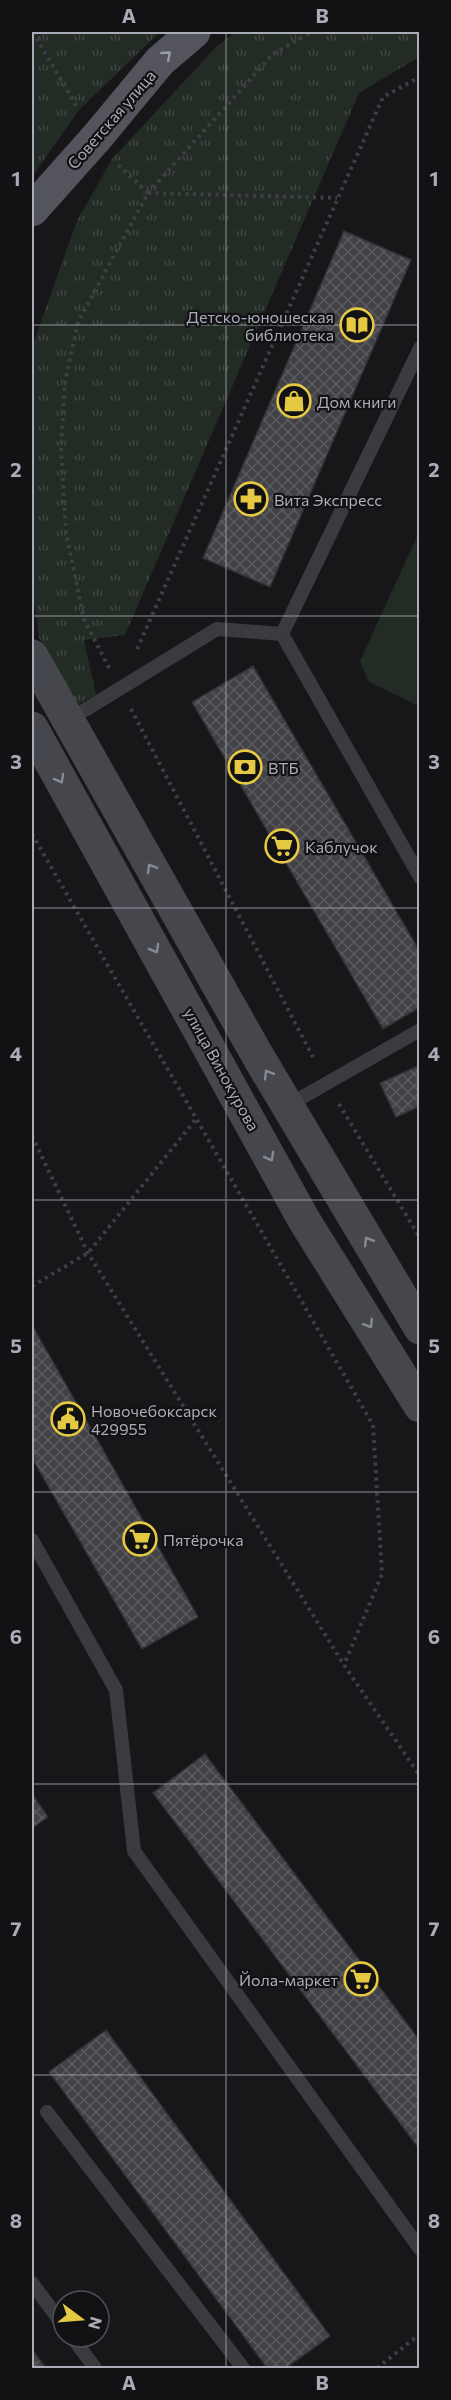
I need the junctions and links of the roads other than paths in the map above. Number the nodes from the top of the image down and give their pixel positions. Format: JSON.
{"nodes":[{"id":1,"x":194,"y":32,"type":"edge"},
{"id":2,"x":32,"y":210,"type":"edge"},
{"id":3,"x":420,"y":348,"type":"edge"},
{"id":4,"x":282,"y":634,"type":"junction"},
{"id":5,"x":32,"y":656,"type":"edge"},
{"id":6,"x":66,"y":722,"type":"junction"},
{"id":7,"x":32,"y":728,"type":"edge"},
{"id":8,"x":420,"y":877,"type":"edge"},
{"id":9,"x":420,"y":1030,"type":"edge"},
{"id":10,"x":287,"y":1106,"type":"junction"},
{"id":11,"x":420,"y":1328,"type":"edge"},
{"id":12,"x":420,"y":1406,"type":"edge"},
{"id":13,"x":32,"y":1540,"type":"edge"},
{"id":14,"x":47,"y":2112,"type":"dead end"},
{"id":15,"x":420,"y":2249,"type":"edge"},
{"id":16,"x":32,"y":2283,"type":"edge"},
{"id":17,"x":51,"y":2309,"type":"edge"},
{"id":18,"x":81,"y":2349,"type":"edge"},
{"id":19,"x":95,"y":2368,"type":"edge"},
{"id":20,"x":243,"y":2368,"type":"edge"}],
"edges":[{"from":2,"to":1,"type":"main road","name":"Советская улица","one_way":true},
{"from":3,"to":4,"type":"lane"},
{"from":4,"to":6,"type":"lane"},
{"from":4,"to":8,"type":"lane"},
{"from":5,"to":6,"type":"main road"},
{"from":10,"to":6,"type":"main road","one_way":true},
{"from":7,"to":12,"type":"main road","name":"улица Винокурова","one_way":true},
{"from":9,"to":10,"type":"lane"},
{"from":11,"to":10,"type":"main road","one_way":true},
{"from":13,"to":15,"type":"lane"},
{"from":14,"to":20,"type":"lane"},
{"from":16,"to":17,"type":"lane"},
{"from":18,"to":19,"type":"lane"}]}
